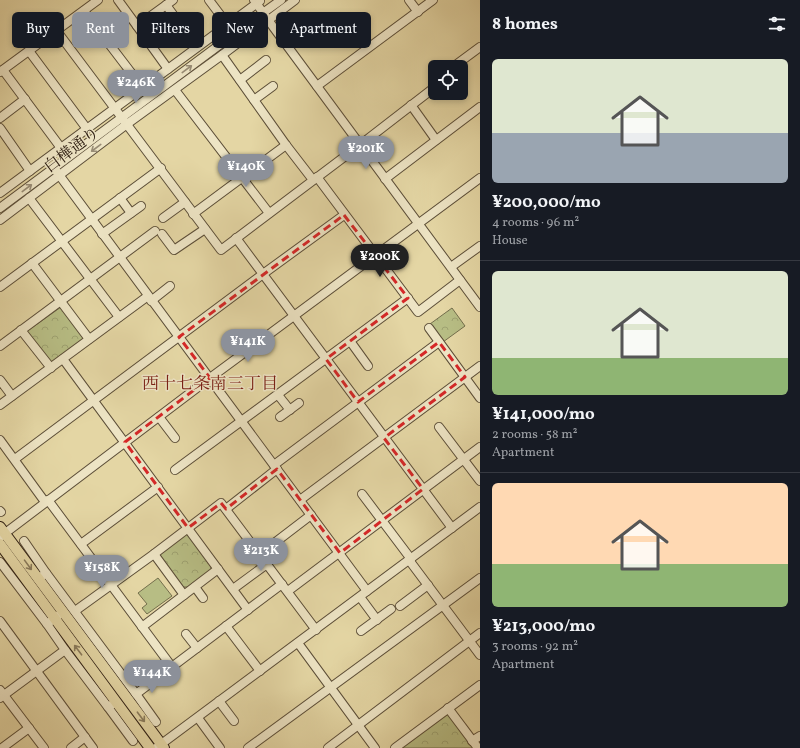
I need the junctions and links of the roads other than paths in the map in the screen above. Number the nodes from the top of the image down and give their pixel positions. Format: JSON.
{"nodes":[{"id":1,"x":98,"y":0,"type":"edge"},
{"id":2,"x":118,"y":0,"type":"edge"},
{"id":3,"x":209,"y":0,"type":"edge"},
{"id":4,"x":281,"y":0,"type":"edge"},
{"id":5,"x":294,"y":0,"type":"edge"},
{"id":6,"x":409,"y":0,"type":"edge"},
{"id":7,"x":433,"y":0,"type":"edge"},
{"id":8,"x":257,"y":1,"type":"edge"},
{"id":9,"x":170,"y":2,"type":"edge"},
{"id":10,"x":84,"y":10,"type":"junction"},
{"id":11,"x":156,"y":12,"type":"edge"},
{"id":12,"x":176,"y":12,"type":"edge"},
{"id":13,"x":218,"y":12,"type":"edge"},
{"id":14,"x":243,"y":12,"type":"edge"},
{"id":15,"x":262,"y":12,"type":"edge"},
{"id":16,"x":264,"y":12,"type":"edge"},
{"id":17,"x":418,"y":12,"type":"junction"},
{"id":18,"x":268,"y":20,"type":"joint"},
{"id":19,"x":64,"y":24,"type":"edge"},
{"id":20,"x":137,"y":26,"type":"edge"},
{"id":21,"x":212,"y":36,"type":"edge"},
{"id":22,"x":64,"y":41,"type":"edge"},
{"id":23,"x":204,"y":42,"type":"edge"},
{"id":24,"x":480,"y":47,"type":"edge"},
{"id":25,"x":33,"y":48,"type":"edge"},
{"id":26,"x":153,"y":48,"type":"edge"},
{"id":27,"x":197,"y":48,"type":"edge"},
{"id":28,"x":216,"y":48,"type":"edge"},
{"id":29,"x":231,"y":48,"type":"edge"},
{"id":30,"x":29,"y":51,"type":"junction"},
{"id":31,"x":222,"y":55,"type":"junction"},
{"id":32,"x":266,"y":60,"type":"dead end"},
{"id":33,"x":462,"y":60,"type":"edge"},
{"id":34,"x":168,"y":68,"type":"junction"},
{"id":35,"x":1,"y":71,"type":"edge"},
{"id":36,"x":240,"y":80,"type":"junction"},
{"id":37,"x":273,"y":86,"type":"dead end"},
{"id":38,"x":317,"y":86,"type":"junction"},
{"id":39,"x":142,"y":87,"type":"junction"},
{"id":40,"x":175,"y":90,"type":"junction"},
{"id":41,"x":428,"y":92,"type":"edge"},
{"id":42,"x":25,"y":100,"type":"junction"},
{"id":43,"x":254,"y":100,"type":"junction"},
{"id":44,"x":411,"y":105,"type":"junction"},
{"id":45,"x":480,"y":107,"type":"edge"},
{"id":46,"x":114,"y":108,"type":"junction"},
{"id":47,"x":122,"y":117,"type":"junction"},
{"id":48,"x":0,"y":118,"type":"edge"},
{"id":49,"x":127,"y":124,"type":"junction"},
{"id":50,"x":0,"y":128,"type":"edge"},
{"id":51,"x":87,"y":129,"type":"junction"},
{"id":52,"x":436,"y":140,"type":"junction"},
{"id":53,"x":360,"y":145,"type":"junction"},
{"id":54,"x":286,"y":146,"type":"junction"},
{"id":55,"x":61,"y":148,"type":"junction"},
{"id":56,"x":54,"y":168,"type":"junction"},
{"id":57,"x":161,"y":168,"type":"junction"},
{"id":58,"x":30,"y":171,"type":"junction"},
{"id":59,"x":59,"y":176,"type":"junction"},
{"id":60,"x":242,"y":178,"type":"junction"},
{"id":61,"x":480,"y":178,"type":"edge"},
{"id":62,"x":315,"y":179,"type":"junction"},
{"id":63,"x":385,"y":179,"type":"junction"},
{"id":64,"x":2,"y":188,"type":"edge"},
{"id":65,"x":29,"y":198,"type":"junction"},
{"id":66,"x":120,"y":198,"type":"junction"},
{"id":67,"x":185,"y":202,"type":"junction"},
{"id":68,"x":141,"y":206,"type":"dead end"},
{"id":69,"x":0,"y":208,"type":"edge"},
{"id":70,"x":131,"y":213,"type":"junction"},
{"id":71,"x":269,"y":213,"type":"junction"},
{"id":72,"x":194,"y":214,"type":"junction"},
{"id":73,"x":344,"y":215,"type":"junction"},
{"id":74,"x":163,"y":218,"type":"dead end"},
{"id":75,"x":0,"y":220,"type":"edge"},
{"id":76,"x":91,"y":220,"type":"junction"},
{"id":77,"x":419,"y":224,"type":"junction"},
{"id":78,"x":205,"y":229,"type":"junction"},
{"id":79,"x":102,"y":234,"type":"junction"},
{"id":80,"x":236,"y":238,"type":"junction"},
{"id":81,"x":62,"y":241,"type":"junction"},
{"id":82,"x":480,"y":246,"type":"edge"},
{"id":83,"x":375,"y":256,"type":"junction"},
{"id":84,"x":120,"y":257,"type":"junction"},
{"id":85,"x":32,"y":263,"type":"junction"},
{"id":86,"x":451,"y":267,"type":"junction"},
{"id":87,"x":263,"y":274,"type":"junction"},
{"id":88,"x":90,"y":279,"type":"junction"},
{"id":89,"x":460,"y":280,"type":"junction"},
{"id":90,"x":170,"y":286,"type":"dead end"},
{"id":91,"x":0,"y":287,"type":"edge"},
{"id":92,"x":149,"y":298,"type":"junction"},
{"id":93,"x":408,"y":298,"type":"junction"},
{"id":94,"x":61,"y":301,"type":"junction"},
{"id":95,"x":480,"y":307,"type":"edge"},
{"id":96,"x":294,"y":316,"type":"junction"},
{"id":97,"x":119,"y":317,"type":"junction"},
{"id":98,"x":429,"y":328,"type":"dead end"},
{"id":99,"x":22,"y":330,"type":"junction"},
{"id":100,"x":179,"y":337,"type":"junction"},
{"id":101,"x":89,"y":339,"type":"junction"},
{"id":102,"x":350,"y":341,"type":"junction"},
{"id":103,"x":439,"y":342,"type":"junction"},
{"id":104,"x":0,"y":346,"type":"edge"},
{"id":105,"x":63,"y":359,"type":"junction"},
{"id":106,"x":326,"y":359,"type":"junction"},
{"id":107,"x":368,"y":366,"type":"dead end"},
{"id":108,"x":480,"y":366,"type":"edge"},
{"id":109,"x":51,"y":368,"type":"junction"},
{"id":110,"x":465,"y":377,"type":"junction"},
{"id":111,"x":210,"y":378,"type":"junction"},
{"id":112,"x":0,"y":380,"type":"edge"},
{"id":113,"x":278,"y":394,"type":"junction"},
{"id":114,"x":12,"y":396,"type":"junction"},
{"id":115,"x":480,"y":398,"type":"edge"},
{"id":116,"x":93,"y":400,"type":"junction"},
{"id":117,"x":358,"y":402,"type":"junction"},
{"id":118,"x":299,"y":404,"type":"dead end"},
{"id":119,"x":0,"y":405,"type":"edge"},
{"id":120,"x":290,"y":410,"type":"junction"},
{"id":121,"x":159,"y":417,"type":"junction"},
{"id":122,"x":280,"y":417,"type":"dead end"},
{"id":123,"x":242,"y":421,"type":"junction"},
{"id":124,"x":439,"y":427,"type":"dead end"},
{"id":125,"x":175,"y":438,"type":"dead end"},
{"id":126,"x":384,"y":438,"type":"junction"},
{"id":127,"x":0,"y":440,"type":"edge"},
{"id":128,"x":125,"y":442,"type":"junction"},
{"id":129,"x":480,"y":447,"type":"edge"},
{"id":130,"x":464,"y":459,"type":"junction"},
{"id":131,"x":15,"y":460,"type":"junction"},
{"id":132,"x":276,"y":467,"type":"junction"},
{"id":133,"x":175,"y":470,"type":"dead end"},
{"id":134,"x":480,"y":481,"type":"edge"},
{"id":135,"x":158,"y":487,"type":"junction"},
{"id":136,"x":423,"y":489,"type":"junction"},
{"id":137,"x":362,"y":494,"type":"dead end"},
{"id":138,"x":300,"y":500,"type":"junction"},
{"id":139,"x":46,"y":501,"type":"junction"},
{"id":140,"x":480,"y":507,"type":"edge"},
{"id":141,"x":226,"y":509,"type":"junction"},
{"id":142,"x":311,"y":515,"type":"junction"},
{"id":143,"x":382,"y":520,"type":"junction"},
{"id":144,"x":188,"y":528,"type":"junction"},
{"id":145,"x":452,"y":528,"type":"junction"},
{"id":146,"x":2,"y":532,"type":"edge"},
{"id":147,"x":24,"y":541,"type":"dead end"},
{"id":148,"x":0,"y":544,"type":"edge"},
{"id":149,"x":81,"y":544,"type":"junction"},
{"id":150,"x":340,"y":553,"type":"junction"},
{"id":151,"x":154,"y":554,"type":"junction"},
{"id":152,"x":260,"y":554,"type":"junction"},
{"id":153,"x":410,"y":559,"type":"junction"},
{"id":154,"x":0,"y":562,"type":"edge"},
{"id":155,"x":267,"y":564,"type":"junction"},
{"id":156,"x":218,"y":569,"type":"junction"},
{"id":157,"x":42,"y":576,"type":"junction"},
{"id":158,"x":480,"y":578,"type":"edge"},
{"id":159,"x":111,"y":585,"type":"junction"},
{"id":160,"x":428,"y":585,"type":"junction"},
{"id":161,"x":195,"y":586,"type":"junction"},
{"id":162,"x":285,"y":588,"type":"junction"},
{"id":163,"x":233,"y":589,"type":"junction"},
{"id":164,"x":367,"y":591,"type":"junction"},
{"id":165,"x":184,"y":595,"type":"junction"},
{"id":166,"x":360,"y":597,"type":"junction"},
{"id":167,"x":203,"y":598,"type":"dead end"},
{"id":168,"x":444,"y":605,"type":"junction"},
{"id":169,"x":248,"y":610,"type":"junction"},
{"id":170,"x":63,"y":612,"type":"junction"},
{"id":171,"x":75,"y":612,"type":"junction"},
{"id":172,"x":377,"y":620,"type":"junction"},
{"id":173,"x":0,"y":621,"type":"edge"},
{"id":174,"x":50,"y":621,"type":"junction"},
{"id":175,"x":142,"y":626,"type":"junction"},
{"id":176,"x":226,"y":626,"type":"junction"},
{"id":177,"x":316,"y":630,"type":"junction"},
{"id":178,"x":361,"y":631,"type":"dead end"},
{"id":179,"x":480,"y":633,"type":"edge"},
{"id":180,"x":186,"y":634,"type":"dead end"},
{"id":181,"x":470,"y":641,"type":"junction"},
{"id":182,"x":298,"y":643,"type":"junction"},
{"id":183,"x":197,"y":648,"type":"junction"},
{"id":184,"x":65,"y":650,"type":"junction"},
{"id":185,"x":480,"y":655,"type":"edge"},
{"id":186,"x":172,"y":667,"type":"junction"},
{"id":187,"x":260,"y":670,"type":"junction"},
{"id":188,"x":37,"y":671,"type":"junction"},
{"id":189,"x":109,"y":675,"type":"junction"},
{"id":190,"x":480,"y":685,"type":"edge"},
{"id":191,"x":330,"y":687,"type":"junction"},
{"id":192,"x":1,"y":694,"type":"edge"},
{"id":193,"x":136,"y":694,"type":"junction"},
{"id":194,"x":219,"y":701,"type":"junction"},
{"id":195,"x":112,"y":705,"type":"junction"},
{"id":196,"x":448,"y":708,"type":"junction"},
{"id":197,"x":198,"y":718,"type":"junction"},
{"id":198,"x":234,"y":721,"type":"dead end"},
{"id":199,"x":156,"y":722,"type":"dead end"},
{"id":200,"x":358,"y":725,"type":"junction"},
{"id":201,"x":29,"y":728,"type":"junction"},
{"id":202,"x":480,"y":736,"type":"edge"},
{"id":203,"x":86,"y":737,"type":"junction"},
{"id":204,"x":133,"y":741,"type":"dead end"},
{"id":205,"x":475,"y":745,"type":"edge"},
{"id":206,"x":160,"y":747,"type":"edge"},
{"id":207,"x":2,"y":748,"type":"edge"},
{"id":208,"x":44,"y":748,"type":"edge"},
{"id":209,"x":71,"y":748,"type":"edge"},
{"id":210,"x":94,"y":748,"type":"edge"},
{"id":211,"x":150,"y":748,"type":"edge"},
{"id":212,"x":220,"y":748,"type":"edge"},
{"id":213,"x":248,"y":748,"type":"edge"},
{"id":214,"x":328,"y":748,"type":"edge"},
{"id":215,"x":375,"y":748,"type":"edge"},
{"id":216,"x":395,"y":748,"type":"edge"}],
"edges":[{"from":1,"to":10,"type":"street"},
{"from":2,"to":20,"type":"street"},
{"from":3,"to":13,"type":"street"},
{"from":4,"to":16,"type":"street","name":"白樺通り"},
{"from":5,"to":18,"type":"street","name":"白樺通り"},
{"from":6,"to":17,"type":"street"},
{"from":7,"to":17,"type":"street"},
{"from":8,"to":14,"type":"street"},
{"from":8,"to":15,"type":"street"},
{"from":9,"to":11,"type":"street"},
{"from":9,"to":12,"type":"street"},
{"from":10,"to":19,"type":"street"},
{"from":10,"to":39,"type":"street"},
{"from":17,"to":38,"type":"street"},
{"from":18,"to":38,"type":"street"},
{"from":21,"to":23,"type":"street"},
{"from":22,"to":46,"type":"street"},
{"from":24,"to":33,"type":"street"},
{"from":25,"to":30,"type":"street"},
{"from":26,"to":34,"type":"street"},
{"from":27,"to":34,"type":"street"},
{"from":47,"to":28,"type":"street","name":"白樺通り","one_way":true},
{"from":29,"to":31,"type":"street","name":"白樺通り"},
{"from":30,"to":35,"type":"street"},
{"from":30,"to":51,"type":"street"},
{"from":31,"to":36,"type":"street"},
{"from":31,"to":40,"type":"street","name":"白樺通り"},
{"from":32,"to":36,"type":"street"},
{"from":34,"to":39,"type":"street"},
{"from":35,"to":42,"type":"street"},
{"from":36,"to":43,"type":"street"},
{"from":37,"to":43,"type":"street"},
{"from":38,"to":53,"type":"street"},
{"from":39,"to":46,"type":"street"},
{"from":40,"to":49,"type":"street","name":"白樺通り"},
{"from":40,"to":60,"type":"street"},
{"from":41,"to":44,"type":"street"},
{"from":42,"to":48,"type":"street"},
{"from":42,"to":55,"type":"street"},
{"from":43,"to":54,"type":"street"},
{"from":44,"to":52,"type":"street"},
{"from":44,"to":53,"type":"street"},
{"from":45,"to":52,"type":"street"},
{"from":46,"to":47,"type":"street"},
{"from":46,"to":51,"type":"street"},
{"from":47,"to":49,"type":"street"},
{"from":47,"to":56,"type":"street","name":"白樺通り"},
{"from":49,"to":57,"type":"street"},
{"from":49,"to":59,"type":"street","name":"白樺通り","one_way":true},
{"from":50,"to":58,"type":"street"},
{"from":51,"to":55,"type":"street"},
{"from":52,"to":63,"type":"street"},
{"from":53,"to":62,"type":"street"},
{"from":53,"to":63,"type":"street"},
{"from":54,"to":60,"type":"street"},
{"from":54,"to":62,"type":"street"},
{"from":55,"to":58,"type":"street"},
{"from":56,"to":59,"type":"street"},
{"from":69,"to":56,"type":"street","name":"白樺通り","one_way":true},
{"from":57,"to":66,"type":"street"},
{"from":57,"to":67,"type":"street"},
{"from":58,"to":64,"type":"street"},
{"from":59,"to":65,"type":"street","name":"白樺通り"},
{"from":59,"to":76,"type":"street"},
{"from":60,"to":71,"type":"street"},
{"from":60,"to":72,"type":"street"},
{"from":61,"to":77,"type":"street"},
{"from":62,"to":71,"type":"street"},
{"from":62,"to":73,"type":"street"},
{"from":63,"to":77,"type":"street"},
{"from":65,"to":75,"type":"street","name":"白樺通り"},
{"from":65,"to":81,"type":"street"},
{"from":66,"to":70,"type":"street"},
{"from":66,"to":76,"type":"street"},
{"from":67,"to":72,"type":"street"},
{"from":67,"to":74,"type":"street"},
{"from":68,"to":70,"type":"street"},
{"from":70,"to":79,"type":"street"},
{"from":71,"to":80,"type":"street"},
{"from":72,"to":78,"type":"street"},
{"from":73,"to":83,"type":"street"},
{"from":73,"to":87,"type":"street"},
{"from":76,"to":79,"type":"street"},
{"from":76,"to":81,"type":"street"},
{"from":77,"to":83,"type":"street"},
{"from":77,"to":86,"type":"street"},
{"from":78,"to":80,"type":"street"},
{"from":78,"to":84,"type":"street"},
{"from":79,"to":84,"type":"street"},
{"from":80,"to":87,"type":"street"},
{"from":81,"to":85,"type":"street"},
{"from":81,"to":88,"type":"street"},
{"from":82,"to":86,"type":"street"},
{"from":83,"to":93,"type":"street"},
{"from":83,"to":96,"type":"street"},
{"from":84,"to":88,"type":"street"},
{"from":84,"to":92,"type":"street"},
{"from":85,"to":91,"type":"street"},
{"from":85,"to":94,"type":"street"},
{"from":86,"to":89,"type":"street"},
{"from":87,"to":96,"type":"street"},
{"from":87,"to":100,"type":"street"},
{"from":88,"to":94,"type":"street"},
{"from":88,"to":97,"type":"street"},
{"from":89,"to":93,"type":"street"},
{"from":89,"to":95,"type":"street"},
{"from":90,"to":92,"type":"street"},
{"from":92,"to":97,"type":"street"},
{"from":92,"to":100,"type":"street"},
{"from":93,"to":102,"type":"street"},
{"from":94,"to":99,"type":"street"},
{"from":94,"to":101,"type":"street"},
{"from":96,"to":106,"type":"street"},
{"from":96,"to":111,"type":"street"},
{"from":97,"to":101,"type":"street"},
{"from":98,"to":103,"type":"street"},
{"from":99,"to":104,"type":"street"},
{"from":99,"to":109,"type":"street"},
{"from":100,"to":111,"type":"street"},
{"from":100,"to":116,"type":"street"},
{"from":101,"to":105,"type":"street"},
{"from":102,"to":106,"type":"street"},
{"from":102,"to":107,"type":"street"},
{"from":103,"to":110,"type":"street"},
{"from":103,"to":117,"type":"street"},
{"from":105,"to":109,"type":"street"},
{"from":105,"to":116,"type":"street"},
{"from":106,"to":113,"type":"street"},
{"from":106,"to":117,"type":"street"},
{"from":108,"to":110,"type":"street"},
{"from":109,"to":114,"type":"street"},
{"from":110,"to":115,"type":"street"},
{"from":110,"to":126,"type":"street"},
{"from":111,"to":121,"type":"street"},
{"from":111,"to":123,"type":"street"},
{"from":112,"to":114,"type":"street"},
{"from":113,"to":120,"type":"street"},
{"from":113,"to":123,"type":"street"},
{"from":114,"to":119,"type":"street"},
{"from":116,"to":128,"type":"street"},
{"from":116,"to":131,"type":"street"},
{"from":117,"to":126,"type":"street"},
{"from":117,"to":132,"type":"street"},
{"from":118,"to":120,"type":"street"},
{"from":120,"to":122,"type":"street"},
{"from":121,"to":125,"type":"street"},
{"from":121,"to":128,"type":"street"},
{"from":123,"to":132,"type":"street"},
{"from":123,"to":133,"type":"street"},
{"from":124,"to":130,"type":"street"},
{"from":126,"to":136,"type":"street"},
{"from":126,"to":138,"type":"street"},
{"from":127,"to":131,"type":"street"},
{"from":128,"to":135,"type":"street"},
{"from":128,"to":139,"type":"street"},
{"from":129,"to":130,"type":"street"},
{"from":130,"to":134,"type":"street"},
{"from":130,"to":136,"type":"street"},
{"from":131,"to":139,"type":"street"},
{"from":132,"to":138,"type":"street"},
{"from":132,"to":141,"type":"street"},
{"from":135,"to":144,"type":"street"},
{"from":135,"to":149,"type":"street"},
{"from":136,"to":143,"type":"street"},
{"from":136,"to":145,"type":"street"},
{"from":137,"to":143,"type":"street"},
{"from":138,"to":142,"type":"street"},
{"from":139,"to":146,"type":"street"},
{"from":139,"to":149,"type":"street"},
{"from":140,"to":145,"type":"street"},
{"from":141,"to":144,"type":"street"},
{"from":141,"to":152,"type":"street"},
{"from":142,"to":150,"type":"street"},
{"from":142,"to":152,"type":"street"},
{"from":143,"to":150,"type":"street"},
{"from":143,"to":153,"type":"street"},
{"from":144,"to":151,"type":"street"},
{"from":144,"to":156,"type":"street"},
{"from":145,"to":153,"type":"street"},
{"from":146,"to":157,"type":"main road","one_way":true},
{"from":147,"to":157,"type":"street"},
{"from":148,"to":174,"type":"main road"},
{"from":149,"to":159,"type":"street"},
{"from":150,"to":162,"type":"street"},
{"from":150,"to":164,"type":"street"},
{"from":151,"to":159,"type":"street"},
{"from":151,"to":165,"type":"street"},
{"from":152,"to":155,"type":"street"},
{"from":153,"to":160,"type":"street"},
{"from":153,"to":164,"type":"street"},
{"from":154,"to":174,"type":"street"},
{"from":155,"to":162,"type":"street"},
{"from":155,"to":163,"type":"street"},
{"from":156,"to":161,"type":"street"},
{"from":156,"to":163,"type":"street"},
{"from":157,"to":170,"type":"main road"},
{"from":157,"to":171,"type":"street"},
{"from":158,"to":168,"type":"street"},
{"from":159,"to":171,"type":"street"},
{"from":159,"to":175,"type":"street"},
{"from":160,"to":168,"type":"street"},
{"from":160,"to":172,"type":"street"},
{"from":161,"to":165,"type":"street"},
{"from":161,"to":167,"type":"street"},
{"from":162,"to":169,"type":"street"},
{"from":162,"to":177,"type":"street"},
{"from":163,"to":169,"type":"street"},
{"from":164,"to":166,"type":"street"},
{"from":165,"to":175,"type":"street"},
{"from":166,"to":172,"type":"street"},
{"from":166,"to":177,"type":"street"},
{"from":168,"to":181,"type":"street"},
{"from":168,"to":191,"type":"street"},
{"from":169,"to":176,"type":"street"},
{"from":170,"to":174,"type":"street"},
{"from":170,"to":189,"type":"main road"},
{"from":171,"to":189,"type":"street"},
{"from":172,"to":178,"type":"street"},
{"from":173,"to":188,"type":"street"},
{"from":174,"to":184,"type":"street"},
{"from":189,"to":174,"type":"main road","one_way":true},
{"from":175,"to":186,"type":"street"},
{"from":176,"to":183,"type":"street"},
{"from":176,"to":187,"type":"street"},
{"from":177,"to":182,"type":"street"},
{"from":179,"to":181,"type":"street"},
{"from":180,"to":183,"type":"street"},
{"from":181,"to":185,"type":"street"},
{"from":181,"to":200,"type":"street"},
{"from":182,"to":187,"type":"street"},
{"from":182,"to":191,"type":"street"},
{"from":183,"to":186,"type":"street"},
{"from":184,"to":188,"type":"street"},
{"from":184,"to":195,"type":"street"},
{"from":186,"to":193,"type":"street"},
{"from":187,"to":194,"type":"street"},
{"from":188,"to":192,"type":"street"},
{"from":188,"to":203,"type":"street"},
{"from":189,"to":193,"type":"street"},
{"from":189,"to":195,"type":"main road"},
{"from":189,"to":206,"type":"main road","one_way":true},
{"from":190,"to":196,"type":"street"},
{"from":191,"to":200,"type":"street"},
{"from":191,"to":213,"type":"street"},
{"from":192,"to":201,"type":"street"},
{"from":193,"to":199,"type":"street"},
{"from":194,"to":197,"type":"street"},
{"from":194,"to":198,"type":"street"},
{"from":195,"to":204,"type":"street"},
{"from":195,"to":211,"type":"main road"},
{"from":196,"to":205,"type":"street"},
{"from":196,"to":216,"type":"street"},
{"from":197,"to":206,"type":"street"},
{"from":197,"to":212,"type":"street"},
{"from":200,"to":214,"type":"street"},
{"from":200,"to":215,"type":"street"},
{"from":201,"to":207,"type":"street"},
{"from":201,"to":208,"type":"street"},
{"from":202,"to":205,"type":"street"},
{"from":203,"to":209,"type":"street"},
{"from":203,"to":210,"type":"street"}]}
